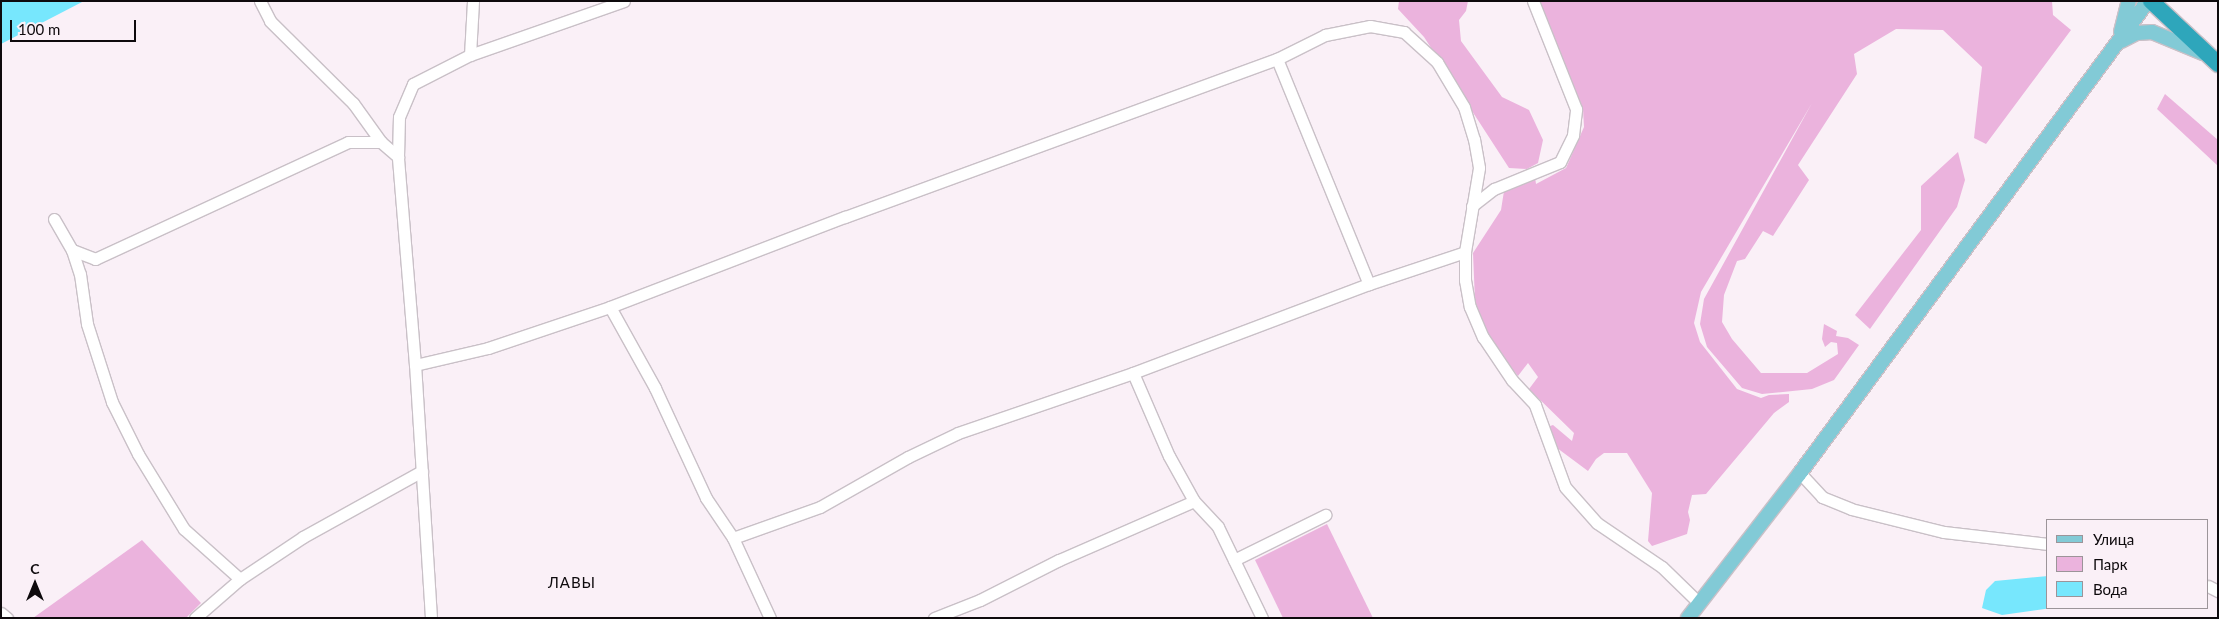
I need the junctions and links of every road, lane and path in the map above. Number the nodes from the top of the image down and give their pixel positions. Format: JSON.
{"nodes":[{"id":1,"x":260,"y":1,"type":"edge"},
{"id":2,"x":473,"y":1,"type":"edge"},
{"id":3,"x":624,"y":1,"type":"edge"},
{"id":4,"x":1533,"y":1,"type":"edge"},
{"id":5,"x":2129,"y":1,"type":"edge"},
{"id":6,"x":2149,"y":1,"type":"edge"},
{"id":7,"x":2118,"y":42,"type":"junction"},
{"id":8,"x":470,"y":55,"type":"junction"},
{"id":9,"x":1277,"y":59,"type":"junction"},
{"id":10,"x":2212,"y":59,"type":"edge"},
{"id":11,"x":381,"y":142,"type":"junction"},
{"id":12,"x":398,"y":158,"type":"junction"},
{"id":13,"x":1472,"y":206,"type":"junction"},
{"id":14,"x":54,"y":219,"type":"dead end"},
{"id":15,"x":72,"y":250,"type":"junction"},
{"id":16,"x":1465,"y":252,"type":"junction"},
{"id":17,"x":1369,"y":284,"type":"junction"},
{"id":18,"x":610,"y":307,"type":"junction"},
{"id":19,"x":415,"y":365,"type":"junction"},
{"id":20,"x":1133,"y":372,"type":"junction"},
{"id":21,"x":422,"y":471,"type":"junction"},
{"id":22,"x":1800,"y":473,"type":"junction"},
{"id":23,"x":1194,"y":501,"type":"junction"},
{"id":24,"x":1325,"y":515,"type":"dead end"},
{"id":25,"x":733,"y":538,"type":"junction"},
{"id":26,"x":2046,"y":544,"type":"edge"},
{"id":27,"x":1234,"y":560,"type":"junction"},
{"id":28,"x":240,"y":579,"type":"junction"},
{"id":29,"x":1699,"y":603,"type":"junction"},
{"id":30,"x":1,"y":613,"type":"edge"},
{"id":31,"x":7,"y":618,"type":"edge"},
{"id":32,"x":195,"y":618,"type":"edge"},
{"id":33,"x":431,"y":618,"type":"edge"},
{"id":34,"x":770,"y":618,"type":"edge"},
{"id":35,"x":934,"y":618,"type":"edge"},
{"id":36,"x":1262,"y":618,"type":"edge"},
{"id":37,"x":1688,"y":618,"type":"edge"}],
"edges":[{"from":1,"to":11,"type":"street"},
{"from":2,"to":8,"type":"street"},
{"from":3,"to":8,"type":"street"},
{"from":4,"to":13,"type":"street"},
{"from":5,"to":7,"type":"main road"},
{"from":6,"to":7,"type":"main road"},
{"from":6,"to":10,"type":"highway"},
{"from":7,"to":10,"type":"main road"},
{"from":7,"to":22,"type":"main road"},
{"from":8,"to":12,"type":"street"},
{"from":9,"to":13,"type":"street"},
{"from":9,"to":17,"type":"street"},
{"from":9,"to":18,"type":"street"},
{"from":11,"to":12,"type":"street"},
{"from":11,"to":15,"type":"street"},
{"from":12,"to":19,"type":"street"},
{"from":13,"to":16,"type":"street"},
{"from":14,"to":15,"type":"street"},
{"from":15,"to":28,"type":"street"},
{"from":16,"to":17,"type":"street"},
{"from":16,"to":29,"type":"street"},
{"from":17,"to":20,"type":"street"},
{"from":18,"to":19,"type":"street"},
{"from":18,"to":25,"type":"street"},
{"from":19,"to":21,"type":"street"},
{"from":20,"to":23,"type":"street"},
{"from":20,"to":25,"type":"street"},
{"from":21,"to":28,"type":"street"},
{"from":21,"to":33,"type":"street"},
{"from":22,"to":26,"type":"street"},
{"from":22,"to":29,"type":"main road"},
{"from":23,"to":27,"type":"street"},
{"from":23,"to":35,"type":"street"},
{"from":24,"to":27,"type":"street"},
{"from":25,"to":34,"type":"street"},
{"from":27,"to":36,"type":"street"},
{"from":28,"to":32,"type":"street"},
{"from":29,"to":37,"type":"main road"},
{"from":30,"to":31,"type":"street"}]}
